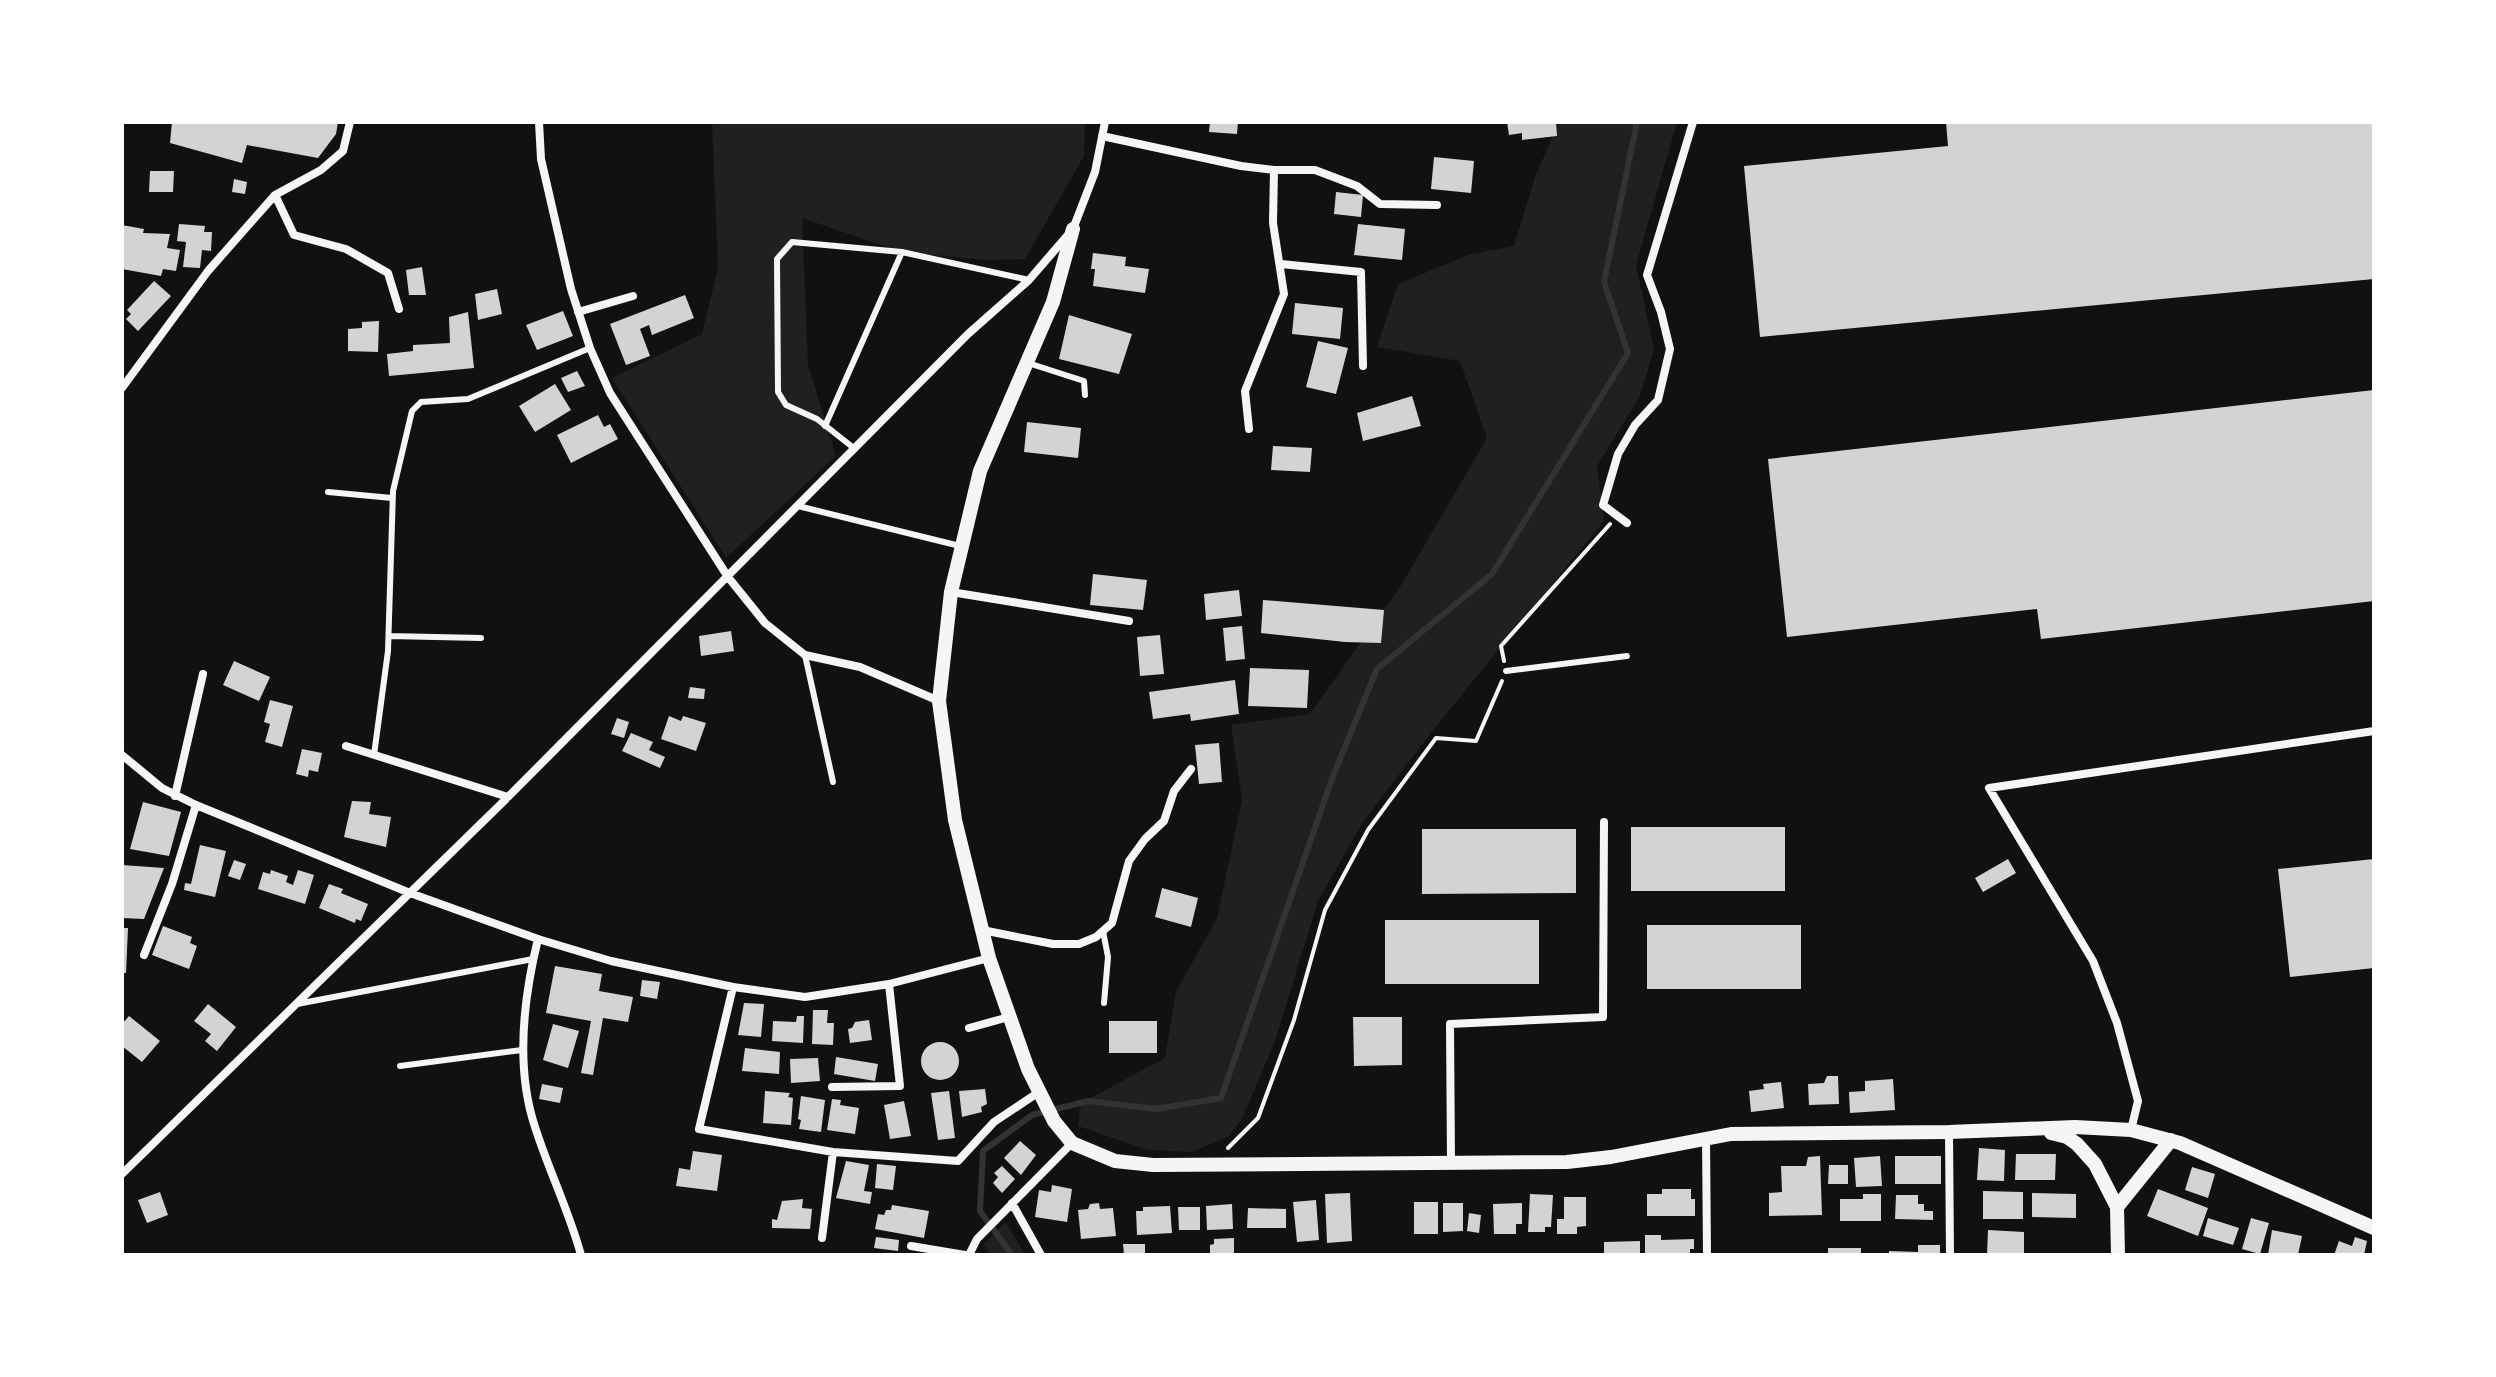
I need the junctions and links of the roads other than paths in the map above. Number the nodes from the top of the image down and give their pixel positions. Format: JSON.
{"nodes":[{"id":1,"x":350,"y":122,"type":"edge"},
{"id":2,"x":539,"y":122,"type":"edge"},
{"id":3,"x":1105,"y":122,"type":"edge"},
{"id":4,"x":1693,"y":122,"type":"edge"},
{"id":5,"x":1102,"y":136,"type":"junction"},
{"id":6,"x":1274,"y":170,"type":"junction"},
{"id":7,"x":275,"y":195,"type":"junction"},
{"id":8,"x":1437,"y":205,"type":"dead end"},
{"id":9,"x":1073,"y":229,"type":"junction"},
{"id":10,"x":902,"y":252,"type":"junction"},
{"id":11,"x":1281,"y":264,"type":"junction"},
{"id":12,"x":1029,"y":280,"type":"junction"},
{"id":13,"x":633,"y":296,"type":"dead end"},
{"id":14,"x":399,"y":309,"type":"dead end"},
{"id":15,"x":578,"y":312,"type":"junction"},
{"id":16,"x":590,"y":348,"type":"junction"},
{"id":17,"x":1028,"y":363,"type":"junction"},
{"id":18,"x":1363,"y":366,"type":"dead end"},
{"id":19,"x":122,"y":388,"type":"edge"},
{"id":20,"x":1085,"y":395,"type":"dead end"},
{"id":21,"x":825,"y":426,"type":"junction"},
{"id":22,"x":1249,"y":429,"type":"dead end"},
{"id":23,"x":855,"y":449,"type":"junction"},
{"id":24,"x":328,"y":492,"type":"dead end"},
{"id":25,"x":392,"y":498,"type":"junction"},
{"id":26,"x":798,"y":506,"type":"junction"},
{"id":27,"x":1627,"y":523,"type":"dead end"},
{"id":28,"x":960,"y":546,"type":"junction"},
{"id":29,"x":728,"y":577,"type":"junction"},
{"id":30,"x":951,"y":592,"type":"junction"},
{"id":31,"x":1129,"y":621,"type":"dead end"},
{"id":32,"x":389,"y":636,"type":"junction"},
{"id":33,"x":481,"y":638,"type":"dead end"},
{"id":34,"x":805,"y":655,"type":"junction"},
{"id":35,"x":1627,"y":656,"type":"dead end"},
{"id":36,"x":1506,"y":671,"type":"road end"},
{"id":37,"x":203,"y":674,"type":"dead end"},
{"id":38,"x":939,"y":701,"type":"junction"},
{"id":39,"x":2374,"y":731,"type":"edge"},
{"id":40,"x":346,"y":746,"type":"dead end"},
{"id":41,"x":122,"y":755,"type":"edge"},
{"id":42,"x":374,"y":755,"type":"junction"},
{"id":43,"x":1191,"y":769,"type":"dead end"},
{"id":44,"x":833,"y":782,"type":"dead end"},
{"id":45,"x":175,"y":796,"type":"junction"},
{"id":46,"x":508,"y":797,"type":"junction"},
{"id":47,"x":196,"y":805,"type":"junction"},
{"id":48,"x":1604,"y":822,"type":"dead end"},
{"id":49,"x":410,"y":893,"type":"junction"},
{"id":50,"x":982,"y":930,"type":"junction"},
{"id":51,"x":1103,"y":931,"type":"junction"},
{"id":52,"x":538,"y":939,"type":"junction"},
{"id":53,"x":144,"y":955,"type":"dead end"},
{"id":54,"x":989,"y":958,"type":"junction"},
{"id":55,"x":533,"y":959,"type":"junction"},
{"id":56,"x":889,"y":984,"type":"junction"},
{"id":57,"x":733,"y":987,"type":"junction"},
{"id":58,"x":1104,"y":1003,"type":"dead end"},
{"id":59,"x":294,"y":1005,"type":"junction"},
{"id":60,"x":1009,"y":1017,"type":"junction"},
{"id":61,"x":969,"y":1028,"type":"dead end"},
{"id":62,"x":522,"y":1050,"type":"junction"},
{"id":63,"x":400,"y":1066,"type":"dead end"},
{"id":64,"x":832,"y":1087,"type":"dead end"},
{"id":65,"x":1039,"y":1092,"type":"junction"},
{"id":66,"x":2031,"y":1128,"type":"junction"},
{"id":67,"x":2131,"y":1130,"type":"junction"},
{"id":68,"x":1949,"y":1132,"type":"junction"},
{"id":69,"x":1706,"y":1137,"type":"junction"},
{"id":70,"x":2171,"y":1140,"type":"junction"},
{"id":71,"x":1072,"y":1143,"type":"junction"},
{"id":72,"x":833,"y":1152,"type":"junction"},
{"id":73,"x":1451,"y":1163,"type":"junction"},
{"id":74,"x":122,"y":1174,"type":"edge"},
{"id":75,"x":1012,"y":1203,"type":"junction"},
{"id":76,"x":2117,"y":1207,"type":"junction"},
{"id":77,"x":2374,"y":1228,"type":"edge"},
{"id":78,"x":822,"y":1238,"type":"dead end"},
{"id":79,"x":911,"y":1246,"type":"dead end"},
{"id":80,"x":581,"y":1255,"type":"edge"},
{"id":81,"x":967,"y":1255,"type":"edge"},
{"id":82,"x":1041,"y":1255,"type":"edge"},
{"id":83,"x":1707,"y":1255,"type":"edge"},
{"id":84,"x":1950,"y":1255,"type":"edge"},
{"id":85,"x":2118,"y":1255,"type":"edge"}],
"edges":[{"from":1,"to":7,"type":"street"},
{"from":2,"to":15,"type":"street"},
{"from":3,"to":5,"type":"street"},
{"from":4,"to":27,"type":"street"},
{"from":5,"to":6,"type":"street"},
{"from":5,"to":9,"type":"street"},
{"from":6,"to":8,"type":"street"},
{"from":6,"to":11,"type":"street"},
{"from":7,"to":14,"type":"street"},
{"from":7,"to":19,"type":"street"},
{"from":9,"to":12,"type":"street"},
{"from":9,"to":17,"type":"street"},
{"from":10,"to":12,"type":"lane"},
{"from":10,"to":21,"type":"lane"},
{"from":10,"to":21,"type":"lane"},
{"from":11,"to":18,"type":"street"},
{"from":11,"to":22,"type":"street"},
{"from":12,"to":23,"type":"street"},
{"from":13,"to":15,"type":"street"},
{"from":15,"to":16,"type":"street"},
{"from":16,"to":25,"type":"lane"},
{"from":16,"to":29,"type":"street"},
{"from":17,"to":20,"type":"lane"},
{"from":17,"to":28,"type":"street"},
{"from":21,"to":23,"type":"lane"},
{"from":23,"to":26,"type":"street"},
{"from":24,"to":25,"type":"lane"},
{"from":25,"to":32,"type":"lane"},
{"from":26,"to":28,"type":"lane"},
{"from":26,"to":29,"type":"street"},
{"from":28,"to":30,"type":"street"},
{"from":29,"to":34,"type":"street"},
{"from":29,"to":46,"type":"street"},
{"from":30,"to":31,"type":"street"},
{"from":30,"to":38,"type":"street"},
{"from":32,"to":33,"type":"lane"},
{"from":32,"to":42,"type":"lane"},
{"from":34,"to":38,"type":"street"},
{"from":34,"to":44,"type":"lane"},
{"from":35,"to":36,"type":"lane"},
{"from":37,"to":45,"type":"street"},
{"from":38,"to":50,"type":"street"},
{"from":39,"to":67,"type":"street"},
{"from":40,"to":42,"type":"street"},
{"from":41,"to":45,"type":"street"},
{"from":42,"to":46,"type":"street"},
{"from":43,"to":51,"type":"street"},
{"from":45,"to":47,"type":"street"},
{"from":46,"to":49,"type":"street"},
{"from":47,"to":49,"type":"street"},
{"from":47,"to":53,"type":"street"},
{"from":48,"to":73,"type":"street"},
{"from":49,"to":52,"type":"street"},
{"from":49,"to":59,"type":"street"},
{"from":50,"to":51,"type":"street"},
{"from":50,"to":54,"type":"street"},
{"from":51,"to":58,"type":"lane"},
{"from":52,"to":55,"type":"street"},
{"from":52,"to":57,"type":"street"},
{"from":54,"to":56,"type":"street"},
{"from":54,"to":60,"type":"street"},
{"from":55,"to":59,"type":"lane"},
{"from":55,"to":62,"type":"street"},
{"from":56,"to":57,"type":"street"},
{"from":56,"to":64,"type":"street"},
{"from":57,"to":72,"type":"street"},
{"from":59,"to":74,"type":"street"},
{"from":60,"to":61,"type":"street"},
{"from":60,"to":65,"type":"street"},
{"from":62,"to":63,"type":"lane"},
{"from":62,"to":80,"type":"street"},
{"from":65,"to":71,"type":"street"},
{"from":65,"to":72,"type":"street"},
{"from":66,"to":67,"type":"street"},
{"from":66,"to":68,"type":"street"},
{"from":66,"to":76,"type":"street"},
{"from":67,"to":70,"type":"street"},
{"from":68,"to":69,"type":"street"},
{"from":68,"to":84,"type":"street"},
{"from":69,"to":73,"type":"street"},
{"from":69,"to":83,"type":"street"},
{"from":70,"to":76,"type":"street"},
{"from":70,"to":77,"type":"street"},
{"from":71,"to":73,"type":"street"},
{"from":71,"to":75,"type":"street"},
{"from":72,"to":78,"type":"street"},
{"from":75,"to":81,"type":"street"},
{"from":75,"to":82,"type":"street"},
{"from":76,"to":85,"type":"street"},
{"from":79,"to":81,"type":"street"}]}
